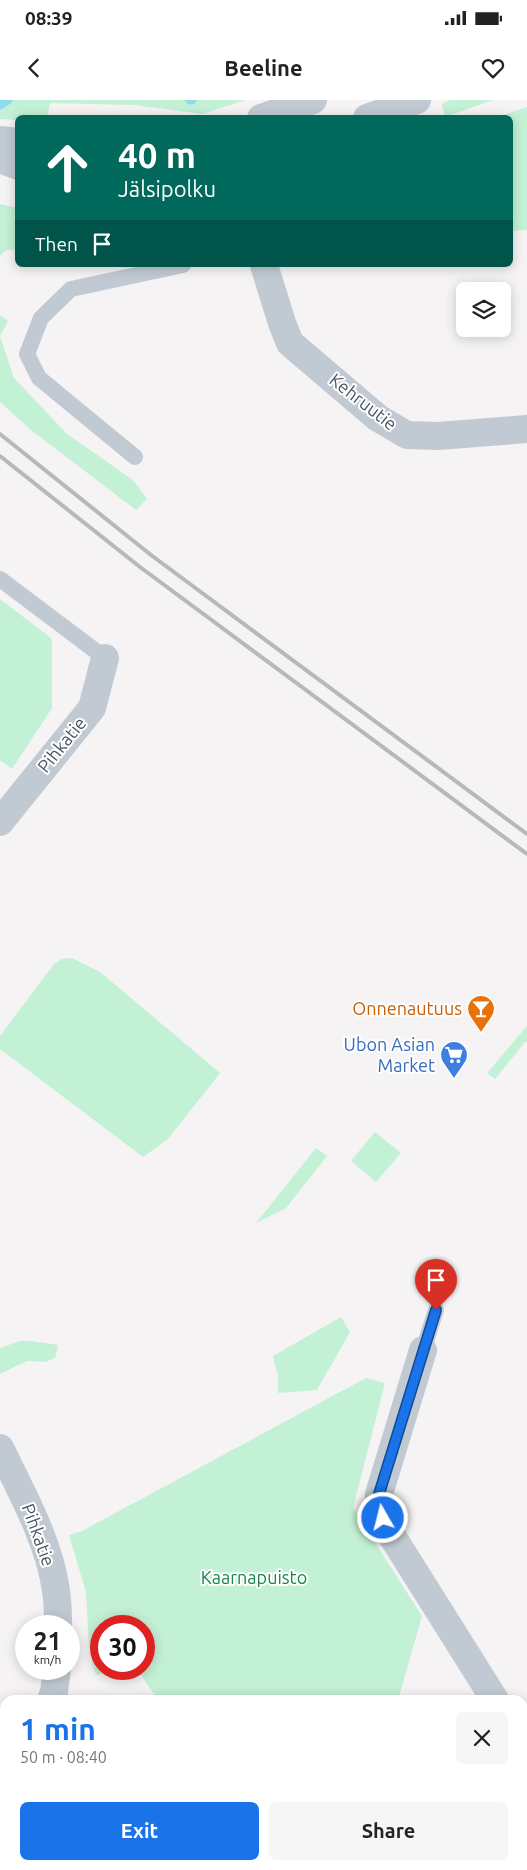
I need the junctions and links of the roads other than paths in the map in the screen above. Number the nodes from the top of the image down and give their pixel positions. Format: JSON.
{"nodes":[{"id":1,"x":314,"y":100,"type":"edge"},
{"id":2,"x":417,"y":100,"type":"edge"},
{"id":3,"x":270,"y":115,"type":"edge"},
{"id":4,"x":375,"y":115,"type":"edge"},
{"id":5,"x":0,"y":140,"type":"edge"},
{"id":6,"x":15,"y":142,"type":"edge"},
{"id":7,"x":0,"y":158,"type":"edge"},
{"id":8,"x":15,"y":165,"type":"edge"},
{"id":9,"x":174,"y":267,"type":"edge"},
{"id":10,"x":265,"y":267,"type":"edge"},
{"id":11,"x":527,"y":429,"type":"edge"},
{"id":12,"x":135,"y":457,"type":"dead end"},
{"id":13,"x":0,"y":579,"type":"edge"},
{"id":14,"x":105,"y":658,"type":"joint"},
{"id":15,"x":0,"y":822,"type":"edge"},
{"id":16,"x":436,"y":1310,"type":"dead end"},
{"id":17,"x":423,"y":1350,"type":"joint"},
{"id":18,"x":0,"y":1448,"type":"edge"},
{"id":19,"x":57,"y":1615,"type":"edge"},
{"id":20,"x":56,"y":1680,"type":"edge"},
{"id":21,"x":53,"y":1695,"type":"edge"},
{"id":22,"x":492,"y":1695,"type":"edge"}],
"edges":[{"from":1,"to":3,"type":"street"},
{"from":2,"to":4,"type":"street"},
{"from":5,"to":6,"type":"street"},
{"from":7,"to":8,"type":"street"},
{"from":9,"to":12,"type":"lane"},
{"from":10,"to":11,"type":"street","name":"Kehruutie"},
{"from":13,"to":14,"type":"lane"},
{"from":14,"to":15,"type":"street","name":"Pihkatie"},
{"from":16,"to":17,"type":"lane"},
{"from":17,"to":22,"type":"street"},
{"from":18,"to":19,"type":"street","name":"Pihkatie"},
{"from":20,"to":21,"type":"street"}]}
